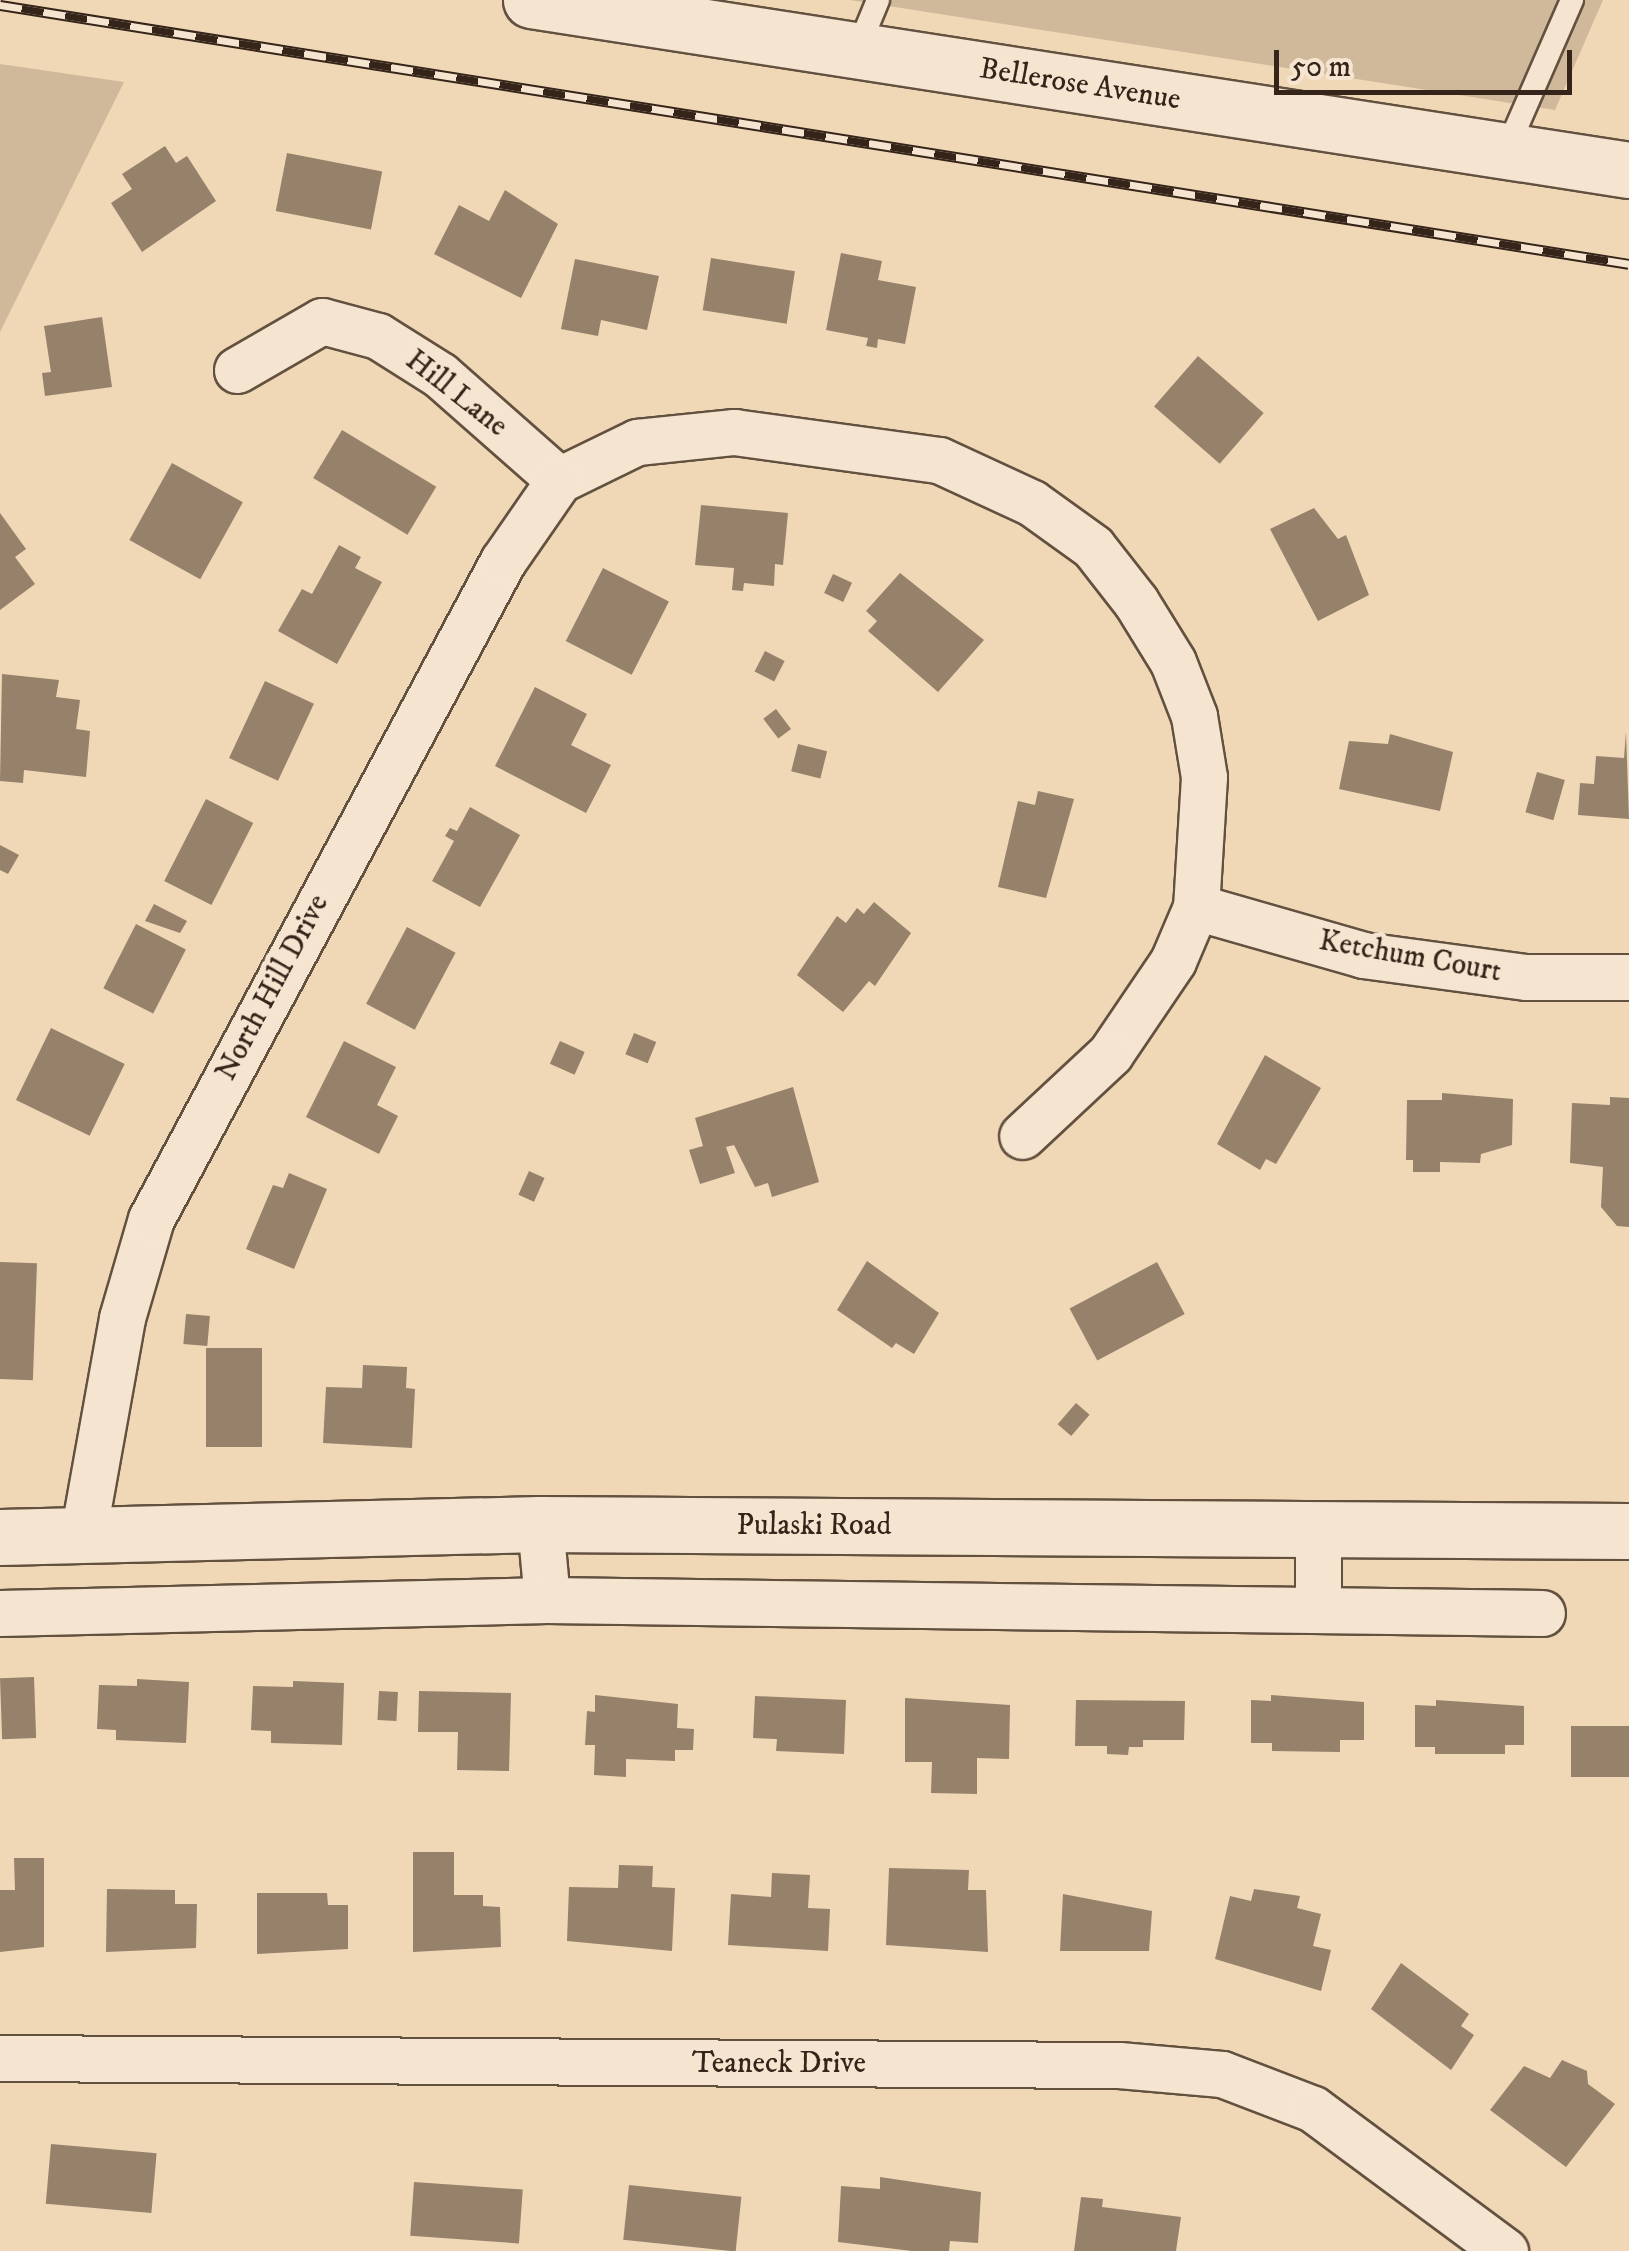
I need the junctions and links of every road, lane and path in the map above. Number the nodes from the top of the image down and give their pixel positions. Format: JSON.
{"nodes":[{"id":1,"x":531,"y":0,"type":"edge"},
{"id":2,"x":878,"y":0,"type":"edge"},
{"id":3,"x":1572,"y":0,"type":"edge"},
{"id":4,"x":857,"y":50,"type":"junction"},
{"id":5,"x":1506,"y":152,"type":"junction"},
{"id":6,"x":1629,"y":170,"type":"edge"},
{"id":7,"x":237,"y":370,"type":"dead end"},
{"id":8,"x":558,"y":480,"type":"junction"},
{"id":9,"x":1196,"y":907,"type":"junction"},
{"id":10,"x":1629,"y":977,"type":"edge"},
{"id":11,"x":1022,"y":1136,"type":"dead end"},
{"id":12,"x":540,"y":1524,"type":"junction"},
{"id":13,"x":1318,"y":1529,"type":"junction"},
{"id":14,"x":1629,"y":1531,"type":"edge"},
{"id":15,"x":83,"y":1535,"type":"junction"},
{"id":16,"x":0,"y":1537,"type":"edge"},
{"id":17,"x":547,"y":1600,"type":"junction"},
{"id":18,"x":1318,"y":1609,"type":"junction"},
{"id":19,"x":0,"y":1613,"type":"edge"},
{"id":20,"x":1542,"y":1614,"type":"dead end"},
{"id":21,"x":0,"y":2058,"type":"edge"},
{"id":22,"x":1504,"y":2251,"type":"edge"}],
"edges":[{"from":1,"to":4,"type":"main road","name":"Bellerose Avenue"},
{"from":2,"to":4,"type":"lane"},
{"from":3,"to":5,"type":"lane"},
{"from":4,"to":5,"type":"main road","name":"Bellerose Avenue"},
{"from":5,"to":6,"type":"main road","name":"Bellerose Avenue"},
{"from":7,"to":8,"type":"street","name":"Hill Lane"},
{"from":8,"to":9,"type":"street"},
{"from":8,"to":15,"type":"street","name":"North Hill Drive"},
{"from":9,"to":10,"type":"street","name":"Ketchum Court"},
{"from":9,"to":11,"type":"street"},
{"from":12,"to":13,"type":"main road","name":"Pulaski Road"},
{"from":12,"to":15,"type":"main road","name":"Pulaski Road"},
{"from":12,"to":17,"type":"street"},
{"from":13,"to":14,"type":"main road","name":"Pulaski Road"},
{"from":13,"to":18,"type":"street"},
{"from":15,"to":16,"type":"main road","name":"Pulaski Road"},
{"from":17,"to":18,"type":"street"},
{"from":17,"to":19,"type":"street"},
{"from":18,"to":20,"type":"street"},
{"from":21,"to":22,"type":"street","name":"Teaneck Drive"}]}
